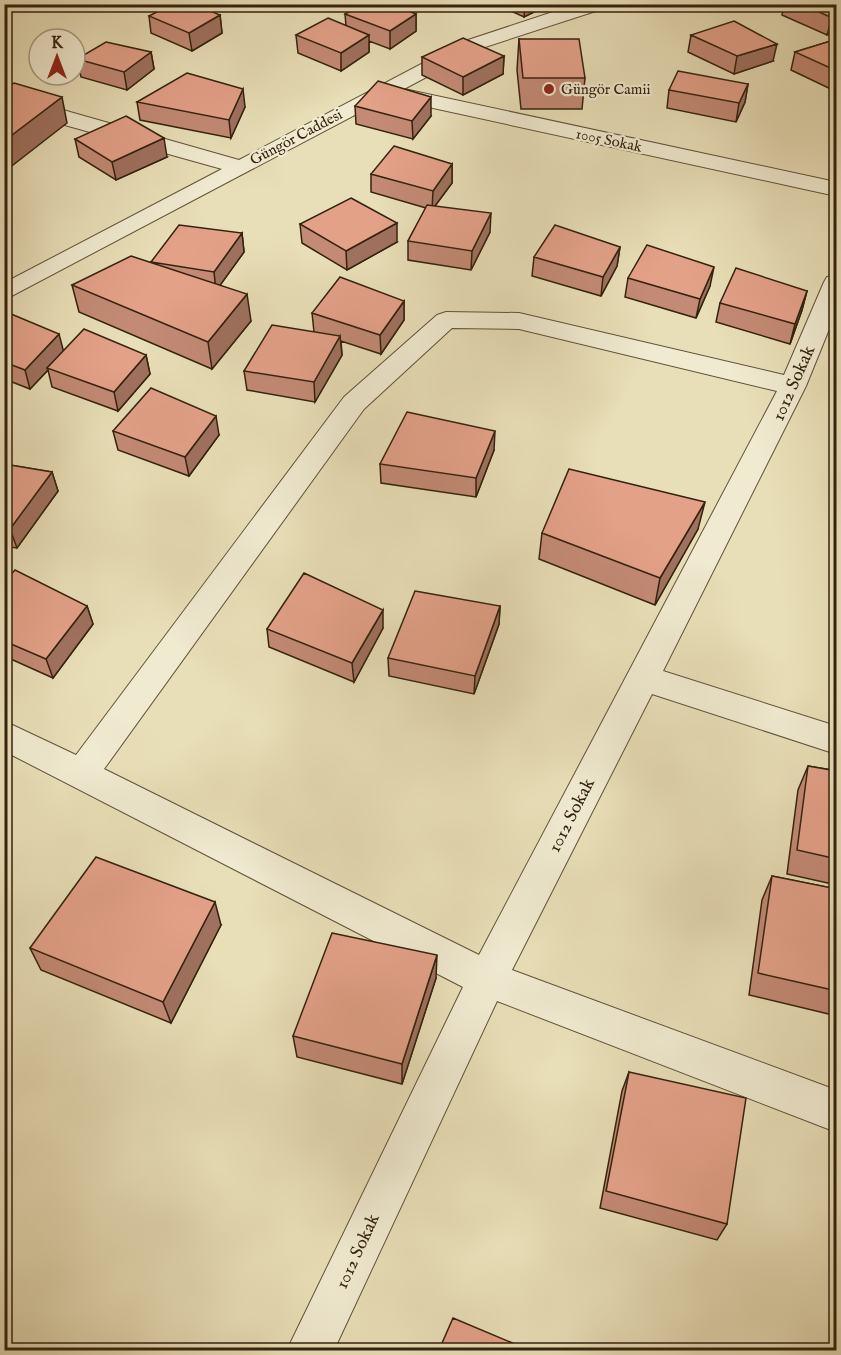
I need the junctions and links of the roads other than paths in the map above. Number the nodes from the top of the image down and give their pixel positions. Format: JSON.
{"nodes":[{"id":1,"x":595,"y":5,"type":"edge"},
{"id":2,"x":382,"y":91,"type":"junction"},
{"id":3,"x":4,"y":97,"type":"edge"},
{"id":4,"x":241,"y":167,"type":"junction"},
{"id":5,"x":837,"y":189,"type":"edge"},
{"id":6,"x":837,"y":282,"type":"edge"},
{"id":7,"x":4,"y":293,"type":"edge"},
{"id":8,"x":793,"y":386,"type":"junction"},
{"id":9,"x":643,"y":678,"type":"junction"},
{"id":10,"x":4,"y":735,"type":"edge"},
{"id":11,"x":837,"y":740,"type":"edge"},
{"id":12,"x":82,"y":773,"type":"junction"},
{"id":13,"x":487,"y":979,"type":"junction"},
{"id":14,"x":837,"y":1111,"type":"edge"},
{"id":15,"x":310,"y":1350,"type":"edge"}],
"edges":[{"from":1,"to":2,"type":"street","name":"Güngör Caddesi"},
{"from":2,"to":4,"type":"street","name":"Güngör Caddesi"},
{"from":2,"to":5,"type":"street","name":"1005 Sokak"},
{"from":3,"to":4,"type":"street"},
{"from":4,"to":7,"type":"street","name":"Güngör Caddesi"},
{"from":6,"to":8,"type":"street","name":"1012 Sokak"},
{"from":8,"to":9,"type":"street","name":"1012 Sokak"},
{"from":8,"to":12,"type":"street"},
{"from":9,"to":11,"type":"street"},
{"from":9,"to":13,"type":"street","name":"1012 Sokak"},
{"from":10,"to":12,"type":"street"},
{"from":12,"to":13,"type":"street"},
{"from":13,"to":14,"type":"street"},
{"from":13,"to":15,"type":"street","name":"1012 Sokak"}]}
